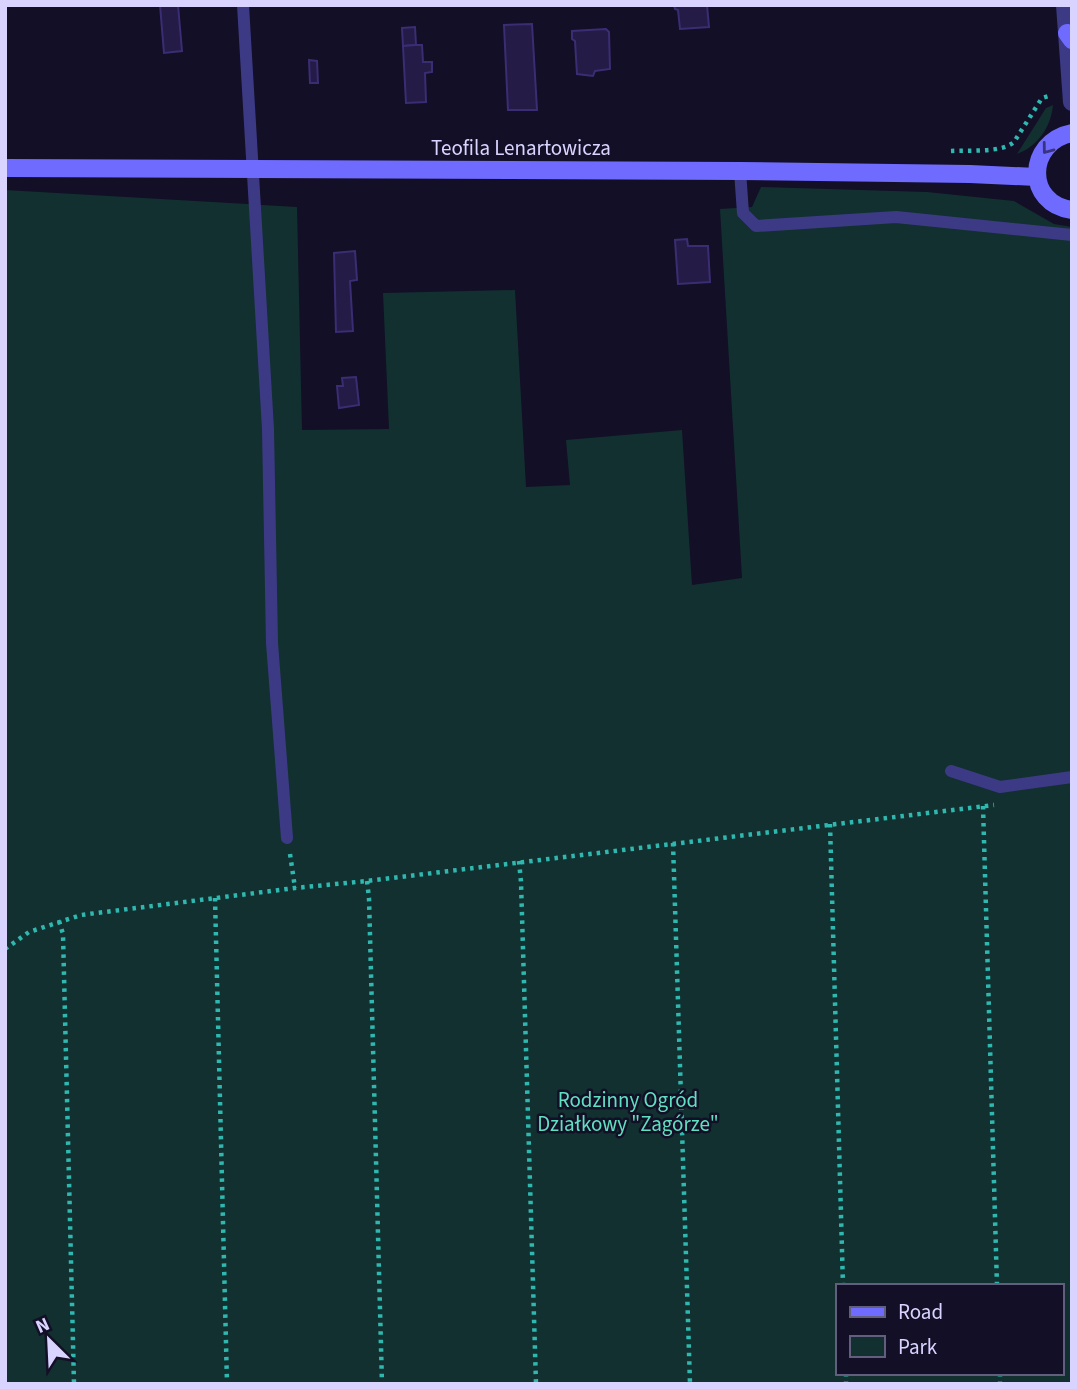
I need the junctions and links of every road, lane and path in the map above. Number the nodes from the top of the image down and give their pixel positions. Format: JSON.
{"nodes":[{"id":1,"x":243,"y":5,"type":"edge"},
{"id":2,"x":1065,"y":5,"type":"edge"},
{"id":3,"x":1069,"y":37,"type":"edge"},
{"id":4,"x":1053,"y":95,"type":"dead end"},
{"id":5,"x":1072,"y":102,"type":"edge"},
{"id":6,"x":1072,"y":133,"type":"edge"},
{"id":7,"x":947,"y":151,"type":"dead end"},
{"id":8,"x":5,"y":168,"type":"edge"},
{"id":9,"x":253,"y":170,"type":"junction"},
{"id":10,"x":740,"y":171,"type":"junction"},
{"id":11,"x":1037,"y":177,"type":"junction"},
{"id":12,"x":1072,"y":210,"type":"edge"},
{"id":13,"x":1072,"y":235,"type":"edge"},
{"id":14,"x":951,"y":771,"type":"dead end"},
{"id":15,"x":1072,"y":778,"type":"edge"},
{"id":16,"x":996,"y":805,"type":"dead end"},
{"id":17,"x":983,"y":806,"type":"junction"},
{"id":18,"x":830,"y":824,"type":"junction"},
{"id":19,"x":287,"y":838,"type":"joint"},
{"id":20,"x":673,"y":843,"type":"junction"},
{"id":21,"x":519,"y":861,"type":"junction"},
{"id":22,"x":367,"y":881,"type":"junction"},
{"id":23,"x":295,"y":888,"type":"junction"},
{"id":24,"x":215,"y":898,"type":"junction"},
{"id":25,"x":58,"y":921,"type":"junction"},
{"id":26,"x":5,"y":948,"type":"edge"},
{"id":27,"x":843,"y":1284,"type":"edge"},
{"id":28,"x":997,"y":1284,"type":"edge"},
{"id":29,"x":74,"y":1384,"type":"edge"},
{"id":30,"x":227,"y":1384,"type":"edge"},
{"id":31,"x":382,"y":1384,"type":"edge"},
{"id":32,"x":536,"y":1384,"type":"edge"},
{"id":33,"x":690,"y":1384,"type":"edge"}],
"edges":[{"from":1,"to":9,"type":"lane"},
{"from":2,"to":3,"type":"street"},
{"from":3,"to":5,"type":"street"},
{"from":4,"to":7,"type":"path"},
{"from":6,"to":11,"type":"street","one_way":true},
{"from":8,"to":9,"type":"street","name":"Teofila Lenartowicza"},
{"from":9,"to":10,"type":"street","name":"Teofila Lenartowicza"},
{"from":9,"to":19,"type":"lane"},
{"from":10,"to":11,"type":"street","name":"Teofila Lenartowicza"},
{"from":10,"to":13,"type":"lane"},
{"from":11,"to":12,"type":"street"},
{"from":14,"to":15,"type":"lane"},
{"from":16,"to":17,"type":"path"},
{"from":17,"to":18,"type":"path"},
{"from":17,"to":28,"type":"path"},
{"from":18,"to":20,"type":"path"},
{"from":18,"to":27,"type":"path"},
{"from":19,"to":23,"type":"path"},
{"from":20,"to":21,"type":"path"},
{"from":20,"to":33,"type":"path"},
{"from":21,"to":22,"type":"path"},
{"from":21,"to":32,"type":"path"},
{"from":22,"to":23,"type":"path"},
{"from":22,"to":31,"type":"path"},
{"from":23,"to":24,"type":"path"},
{"from":24,"to":25,"type":"path"},
{"from":24,"to":30,"type":"path"},
{"from":25,"to":26,"type":"path"},
{"from":25,"to":29,"type":"path"}]}
